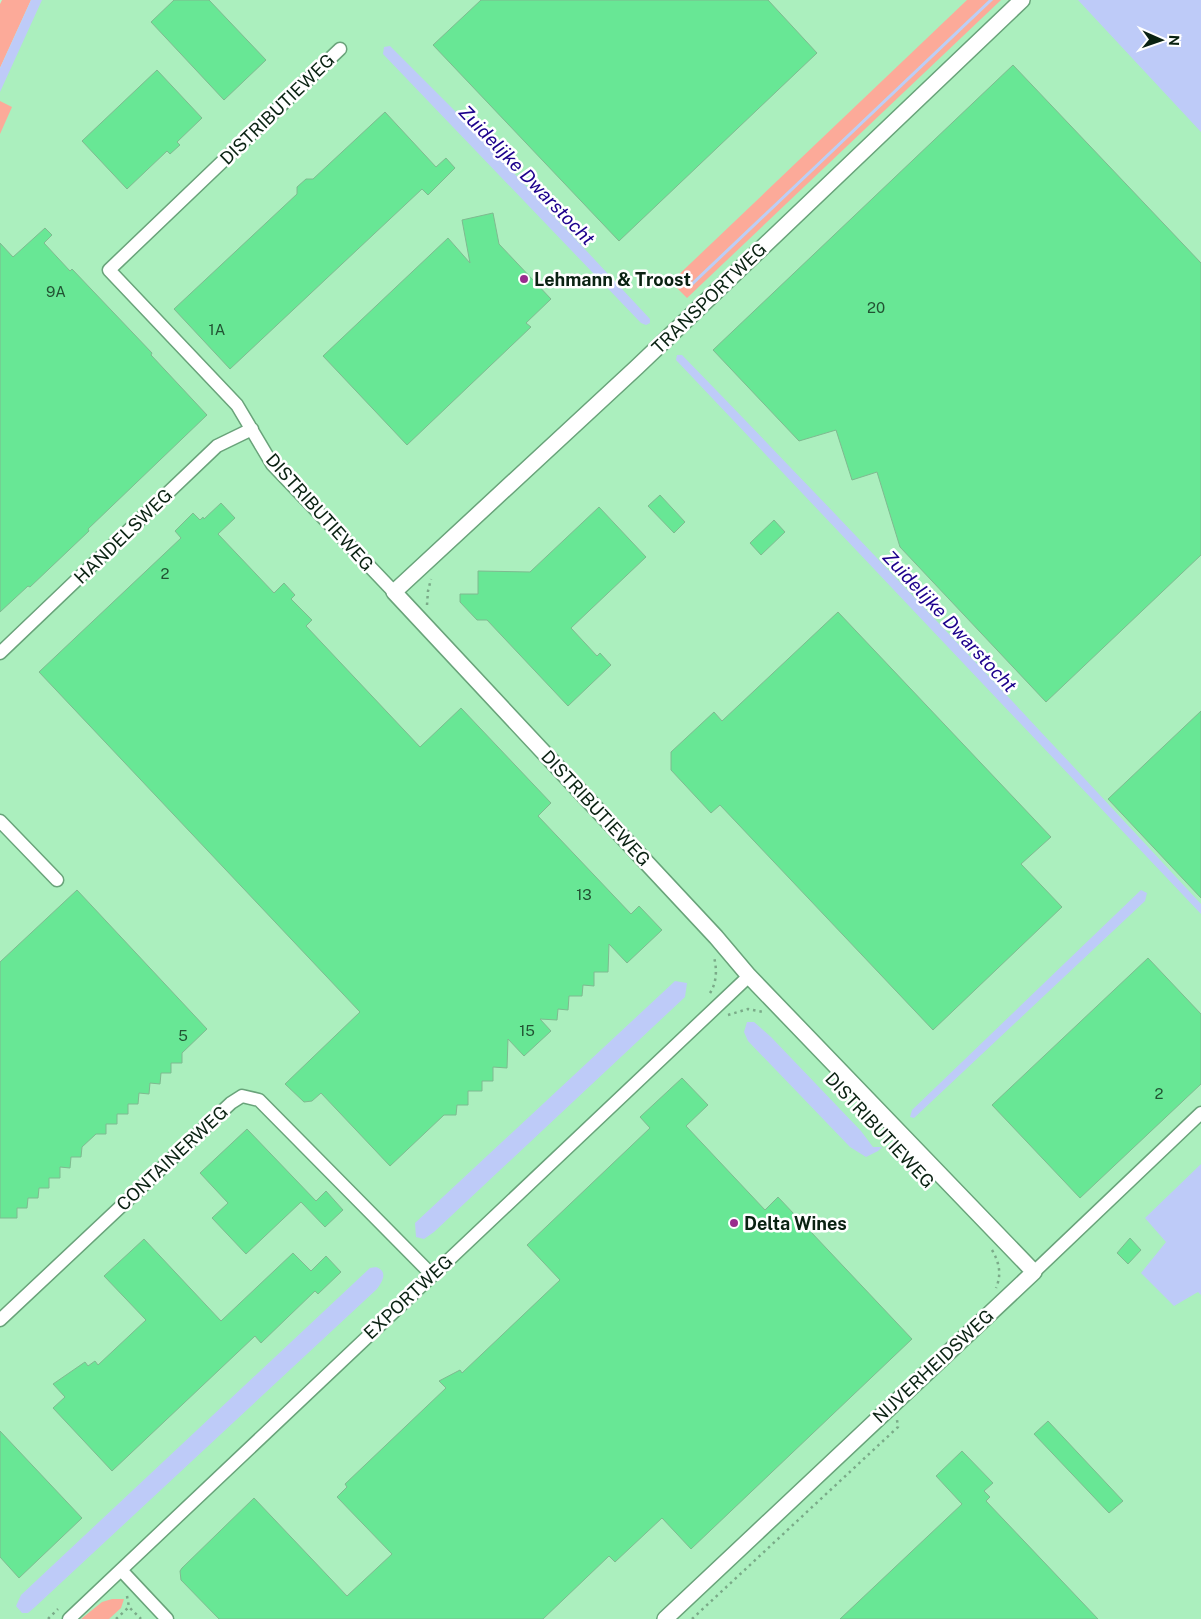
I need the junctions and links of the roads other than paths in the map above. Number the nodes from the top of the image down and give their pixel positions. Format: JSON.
{"nodes":[{"id":1,"x":1022,"y":0,"type":"edge"},
{"id":2,"x":340,"y":49,"type":"dead end"},
{"id":3,"x":252,"y":429,"type":"junction"},
{"id":4,"x":394,"y":592,"type":"junction"},
{"id":5,"x":0,"y":654,"type":"edge"},
{"id":6,"x":0,"y":821,"type":"edge"},
{"id":7,"x":57,"y":880,"type":"dead end"},
{"id":8,"x":749,"y":976,"type":"junction"},
{"id":9,"x":1201,"y":1113,"type":"edge"},
{"id":10,"x":1034,"y":1272,"type":"junction"},
{"id":11,"x":432,"y":1275,"type":"junction"},
{"id":12,"x":0,"y":1320,"type":"edge"},
{"id":13,"x":121,"y":1570,"type":"junction"},
{"id":14,"x":69,"y":1619,"type":"edge"},
{"id":15,"x":167,"y":1619,"type":"edge"},
{"id":16,"x":665,"y":1619,"type":"edge"}],
"edges":[{"from":1,"to":4,"type":"street","name":"TRANSPORTWEG"},
{"from":2,"to":3,"type":"street","name":"DISTRIBUTIEWEG"},
{"from":3,"to":4,"type":"street","name":"DISTRIBUTIEWEG"},
{"from":3,"to":5,"type":"street","name":"HANDELSWEG"},
{"from":4,"to":8,"type":"street","name":"DISTRIBUTIEWEG"},
{"from":6,"to":7,"type":"street"},
{"from":8,"to":10,"type":"street","name":"DISTRIBUTIEWEG"},
{"from":8,"to":11,"type":"street","name":"EXPORTWEG"},
{"from":9,"to":10,"type":"street","name":"NIJVERHEIDSWEG"},
{"from":10,"to":16,"type":"street","name":"NIJVERHEIDSWEG"},
{"from":11,"to":12,"type":"street","name":"CONTAINERWEG"},
{"from":11,"to":13,"type":"street","name":"EXPORTWEG"},
{"from":13,"to":14,"type":"street","name":"EXPORTWEG"},
{"from":13,"to":15,"type":"street"}]}
